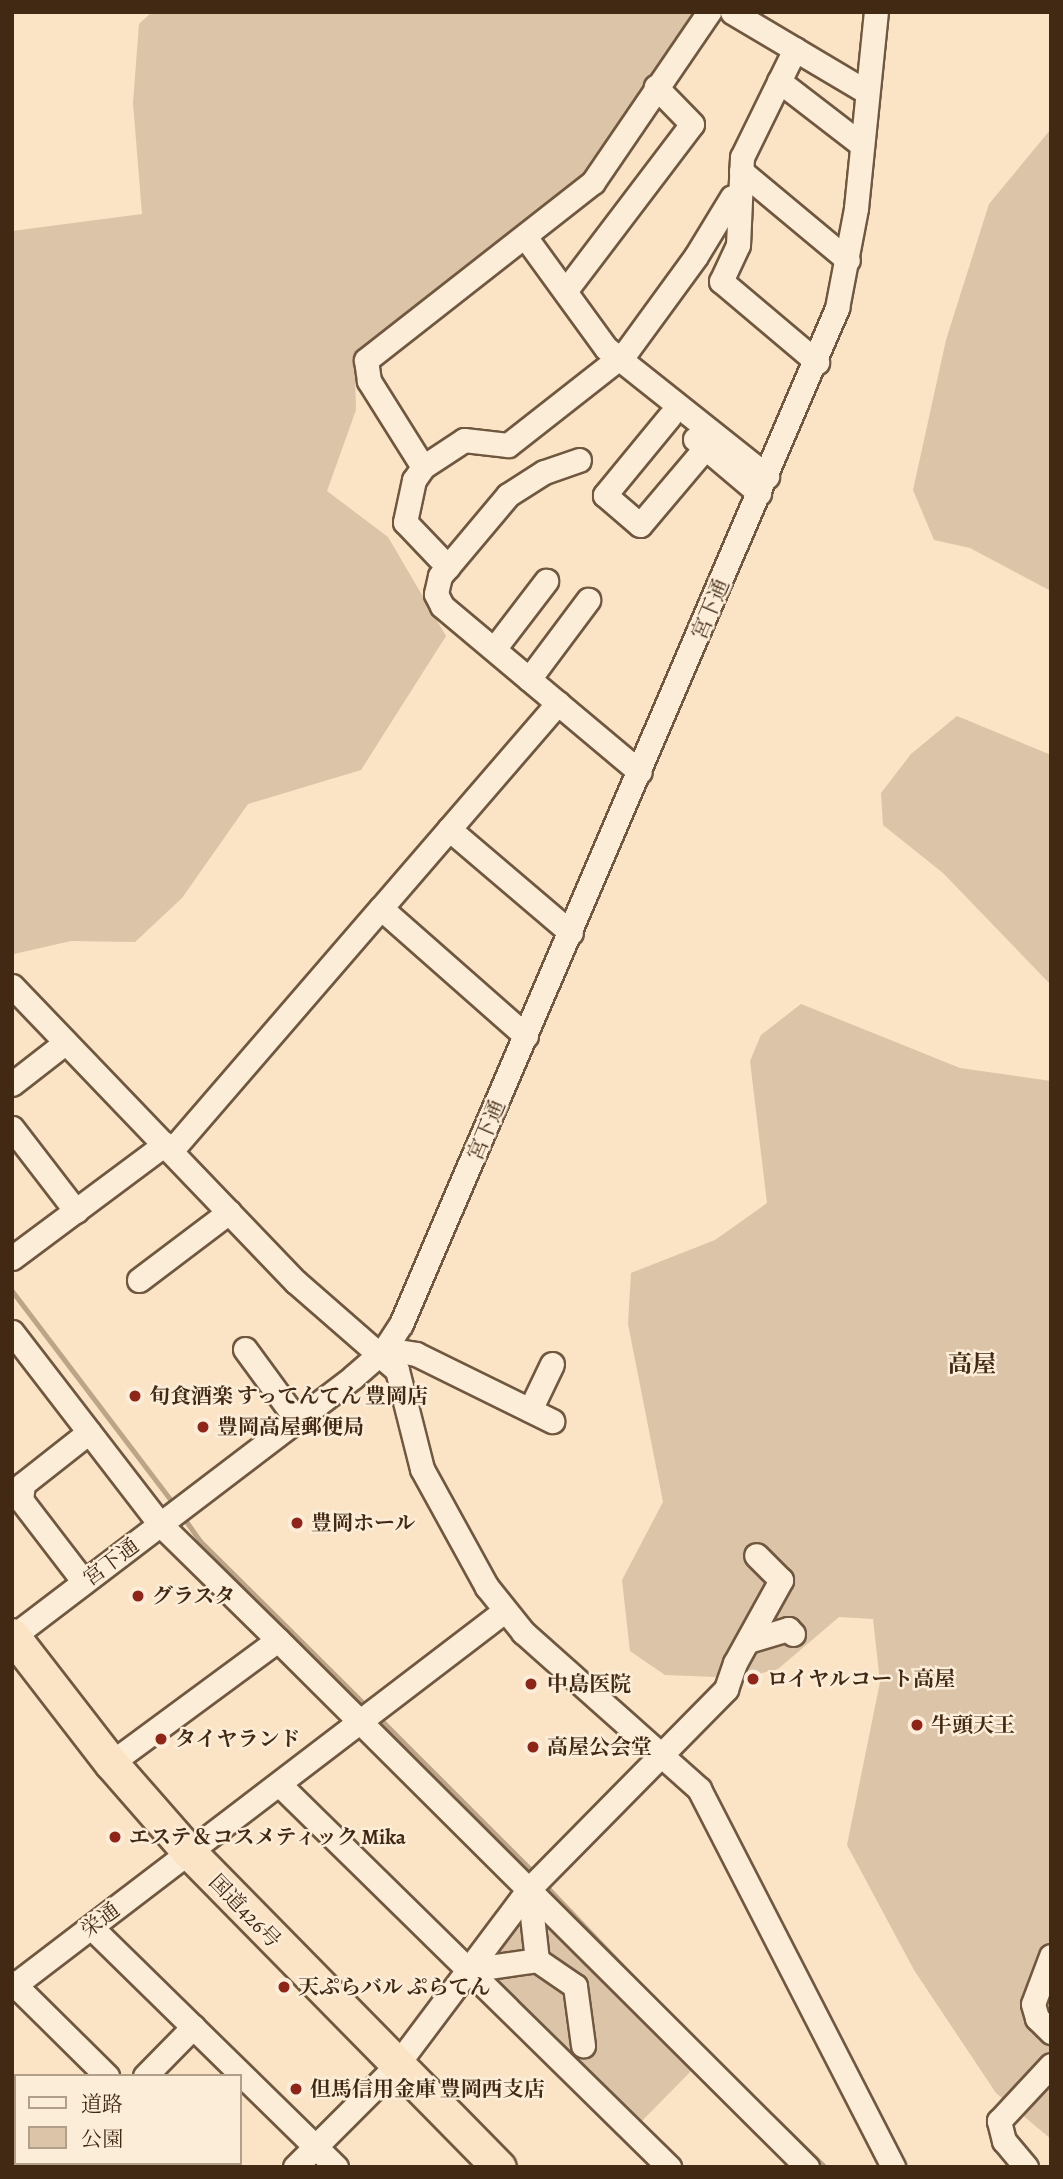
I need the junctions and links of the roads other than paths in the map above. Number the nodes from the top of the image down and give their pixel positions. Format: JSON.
{"nodes":[{"id":1,"x":709,"y":12,"type":"edge"},
{"id":2,"x":732,"y":12,"type":"edge"},
{"id":3,"x":876,"y":12,"type":"edge"},
{"id":4,"x":795,"y":49,"type":"junction"},
{"id":5,"x":779,"y":81,"type":"junction"},
{"id":6,"x":656,"y":87,"type":"junction"},
{"id":7,"x":867,"y":92,"type":"junction"},
{"id":8,"x":862,"y":145,"type":"junction"},
{"id":9,"x":741,"y":171,"type":"junction"},
{"id":10,"x":732,"y":197,"type":"dead end"},
{"id":11,"x":526,"y":238,"type":"junction"},
{"id":12,"x":848,"y":260,"type":"junction"},
{"id":13,"x":569,"y":286,"type":"dead end"},
{"id":14,"x":620,"y":359,"type":"junction"},
{"id":15,"x":817,"y":362,"type":"junction"},
{"id":16,"x":705,"y":448,"type":"junction"},
{"id":17,"x":579,"y":460,"type":"dead end"},
{"id":18,"x":424,"y":467,"type":"junction"},
{"id":19,"x":763,"y":485,"type":"junction"},
{"id":20,"x":448,"y":567,"type":"junction"},
{"id":21,"x":546,"y":581,"type":"dead end"},
{"id":22,"x":588,"y":600,"type":"dead end"},
{"id":23,"x":494,"y":649,"type":"junction"},
{"id":24,"x":529,"y":679,"type":"junction"},
{"id":25,"x":558,"y":703,"type":"junction"},
{"id":26,"x":640,"y":772,"type":"junction"},
{"id":27,"x":449,"y":829,"type":"junction"},
{"id":28,"x":381,"y":908,"type":"junction"},
{"id":29,"x":570,"y":933,"type":"junction"},
{"id":30,"x":12,"y":986,"type":"edge"},
{"id":31,"x":526,"y":1036,"type":"junction"},
{"id":32,"x":66,"y":1042,"type":"junction"},
{"id":33,"x":12,"y":1084,"type":"edge"},
{"id":34,"x":12,"y":1128,"type":"edge"},
{"id":35,"x":168,"y":1147,"type":"junction"},
{"id":36,"x":76,"y":1210,"type":"junction"},
{"id":37,"x":229,"y":1212,"type":"junction"},
{"id":38,"x":12,"y":1258,"type":"edge"},
{"id":39,"x":139,"y":1280,"type":"dead end"},
{"id":40,"x":12,"y":1332,"type":"edge"},
{"id":41,"x":244,"y":1349,"type":"dead end"},
{"id":42,"x":379,"y":1355,"type":"junction"},
{"id":43,"x":552,"y":1364,"type":"dead end"},
{"id":44,"x":530,"y":1410,"type":"junction"},
{"id":45,"x":297,"y":1420,"type":"junction"},
{"id":46,"x":552,"y":1421,"type":"dead end"},
{"id":47,"x":89,"y":1432,"type":"junction"},
{"id":48,"x":165,"y":1521,"type":"junction"},
{"id":49,"x":756,"y":1555,"type":"dead end"},
{"id":50,"x":84,"y":1582,"type":"junction"},
{"id":51,"x":503,"y":1612,"type":"junction"},
{"id":52,"x":793,"y":1634,"type":"dead end"},
{"id":53,"x":12,"y":1636,"type":"edge"},
{"id":54,"x":278,"y":1640,"type":"junction"},
{"id":55,"x":748,"y":1641,"type":"junction"},
{"id":56,"x":362,"y":1720,"type":"junction"},
{"id":57,"x":660,"y":1754,"type":"junction"},
{"id":58,"x":111,"y":1763,"type":"junction"},
{"id":59,"x":279,"y":1784,"type":"junction"},
{"id":60,"x":189,"y":1853,"type":"junction"},
{"id":61,"x":530,"y":1888,"type":"junction"},
{"id":62,"x":92,"y":1927,"type":"junction"},
{"id":63,"x":1051,"y":1956,"type":"edge"},
{"id":64,"x":537,"y":1960,"type":"junction"},
{"id":65,"x":468,"y":1970,"type":"junction"},
{"id":66,"x":13,"y":1985,"type":"edge"},
{"id":67,"x":193,"y":2026,"type":"junction"},
{"id":68,"x":1051,"y":2032,"type":"edge"},
{"id":69,"x":583,"y":2045,"type":"dead end"},
{"id":70,"x":1051,"y":2065,"type":"edge"},
{"id":71,"x":396,"y":2066,"type":"junction"},
{"id":72,"x":105,"y":2074,"type":"edge"},
{"id":73,"x":147,"y":2074,"type":"edge"},
{"id":74,"x":242,"y":2074,"type":"edge"},
{"id":75,"x":242,"y":2074,"type":"edge"},
{"id":76,"x":315,"y":2146,"type":"junction"},
{"id":77,"x":295,"y":2167,"type":"edge"},
{"id":78,"x":336,"y":2167,"type":"edge"},
{"id":79,"x":499,"y":2167,"type":"edge"},
{"id":80,"x":669,"y":2167,"type":"edge"},
{"id":81,"x":807,"y":2167,"type":"edge"},
{"id":82,"x":893,"y":2167,"type":"edge"},
{"id":83,"x":1026,"y":2167,"type":"edge"}],
"edges":[{"from":1,"to":6,"type":"street"},
{"from":2,"to":4,"type":"street"},
{"from":3,"to":7,"type":"street","name":"宮下通"},
{"from":4,"to":5,"type":"street"},
{"from":4,"to":7,"type":"street"},
{"from":5,"to":8,"type":"street"},
{"from":5,"to":9,"type":"street"},
{"from":6,"to":11,"type":"street"},
{"from":6,"to":13,"type":"street"},
{"from":7,"to":8,"type":"street","name":"宮下通"},
{"from":8,"to":12,"type":"street","name":"宮下通"},
{"from":9,"to":12,"type":"street"},
{"from":9,"to":15,"type":"street"},
{"from":10,"to":14,"type":"street"},
{"from":11,"to":14,"type":"street"},
{"from":11,"to":18,"type":"street"},
{"from":12,"to":15,"type":"street","name":"宮下通"},
{"from":14,"to":18,"type":"street"},
{"from":14,"to":19,"type":"street"},
{"from":15,"to":19,"type":"street","name":"宮下通"},
{"from":16,"to":16,"type":"street"},
{"from":16,"to":19,"type":"street"},
{"from":17,"to":20,"type":"street"},
{"from":18,"to":20,"type":"street"},
{"from":19,"to":26,"type":"street","name":"宮下通"},
{"from":20,"to":23,"type":"street"},
{"from":21,"to":23,"type":"street"},
{"from":22,"to":24,"type":"street"},
{"from":23,"to":24,"type":"street"},
{"from":24,"to":25,"type":"street"},
{"from":25,"to":26,"type":"street"},
{"from":25,"to":27,"type":"street"},
{"from":26,"to":29,"type":"street","name":"宮下通"},
{"from":27,"to":28,"type":"street"},
{"from":27,"to":29,"type":"street"},
{"from":28,"to":31,"type":"street"},
{"from":28,"to":35,"type":"street"},
{"from":29,"to":31,"type":"street","name":"宮下通"},
{"from":30,"to":32,"type":"street"},
{"from":31,"to":42,"type":"street","name":"宮下通"},
{"from":32,"to":33,"type":"street"},
{"from":32,"to":35,"type":"street"},
{"from":34,"to":36,"type":"street"},
{"from":35,"to":36,"type":"street"},
{"from":35,"to":37,"type":"street"},
{"from":36,"to":38,"type":"street"},
{"from":37,"to":39,"type":"street"},
{"from":37,"to":42,"type":"street"},
{"from":40,"to":47,"type":"street"},
{"from":41,"to":45,"type":"street"},
{"from":42,"to":44,"type":"street"},
{"from":42,"to":45,"type":"street","name":"宮下通"},
{"from":42,"to":51,"type":"street"},
{"from":43,"to":44,"type":"street"},
{"from":44,"to":46,"type":"street"},
{"from":45,"to":48,"type":"street","name":"宮下通"},
{"from":47,"to":48,"type":"street"},
{"from":47,"to":50,"type":"street"},
{"from":48,"to":50,"type":"street","name":"宮下通"},
{"from":48,"to":54,"type":"street"},
{"from":49,"to":55,"type":"street"},
{"from":50,"to":53,"type":"street","name":"宮下通"},
{"from":51,"to":56,"type":"street","name":"栄通"},
{"from":51,"to":57,"type":"street"},
{"from":52,"to":55,"type":"street"},
{"from":53,"to":58,"type":"highway","name":"国道426号"},
{"from":54,"to":56,"type":"street"},
{"from":54,"to":58,"type":"street"},
{"from":55,"to":57,"type":"street"},
{"from":56,"to":59,"type":"street","name":"栄通"},
{"from":56,"to":61,"type":"street"},
{"from":57,"to":61,"type":"street"},
{"from":57,"to":82,"type":"street"},
{"from":58,"to":60,"type":"highway","name":"国道426号"},
{"from":59,"to":60,"type":"street","name":"栄通"},
{"from":59,"to":65,"type":"street"},
{"from":60,"to":62,"type":"street","name":"栄通"},
{"from":60,"to":71,"type":"highway","name":"国道426号"},
{"from":61,"to":64,"type":"street"},
{"from":61,"to":65,"type":"street"},
{"from":61,"to":81,"type":"street"},
{"from":62,"to":66,"type":"street","name":"栄通"},
{"from":62,"to":67,"type":"street"},
{"from":63,"to":68,"type":"street"},
{"from":64,"to":65,"type":"street"},
{"from":64,"to":69,"type":"street"},
{"from":65,"to":71,"type":"street"},
{"from":65,"to":80,"type":"street"},
{"from":66,"to":72,"type":"street"},
{"from":67,"to":73,"type":"street"},
{"from":67,"to":75,"type":"street"},
{"from":70,"to":83,"type":"street"},
{"from":71,"to":76,"type":"street"},
{"from":71,"to":79,"type":"highway","name":"国道426号"},
{"from":74,"to":76,"type":"street"},
{"from":76,"to":77,"type":"street"},
{"from":76,"to":78,"type":"street"}]}
